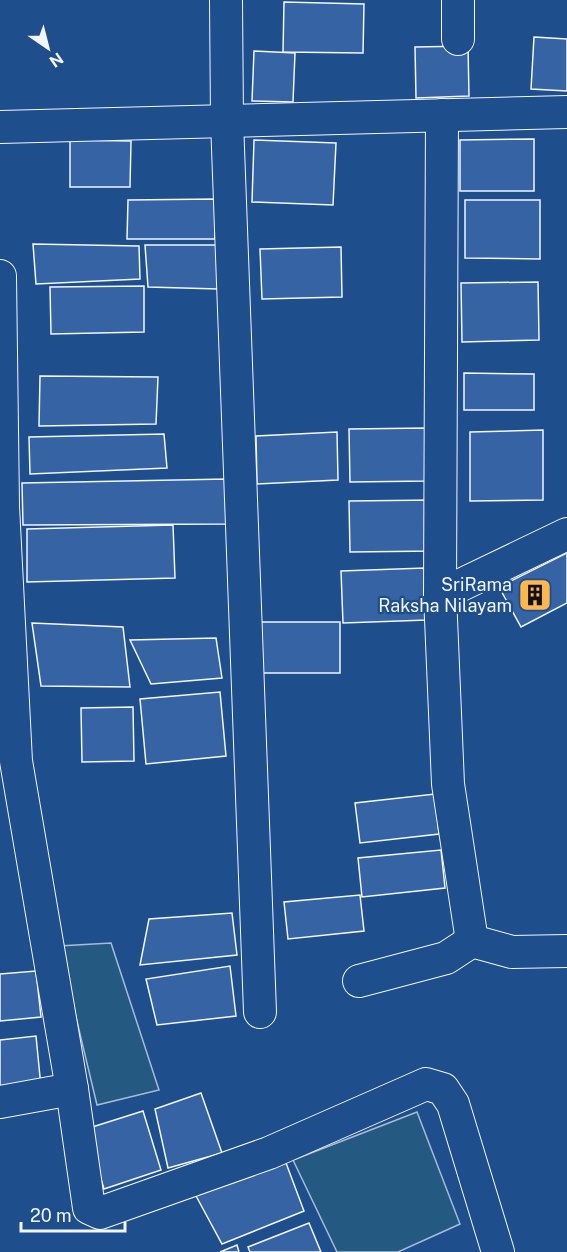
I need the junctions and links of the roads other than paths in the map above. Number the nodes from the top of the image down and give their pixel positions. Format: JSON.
{"nodes":[{"id":1,"x":226,"y":0,"type":"edge"},
{"id":2,"x":458,"y":0,"type":"edge"},
{"id":3,"x":458,"y":39,"type":"dead end"},
{"id":4,"x":567,"y":111,"type":"edge"},
{"id":5,"x":442,"y":115,"type":"junction"},
{"id":6,"x":227,"y":121,"type":"junction"},
{"id":7,"x":0,"y":127,"type":"edge"},
{"id":8,"x":0,"y":276,"type":"edge"},
{"id":9,"x":567,"y":534,"type":"edge"},
{"id":10,"x":440,"y":595,"type":"junction"},
{"id":11,"x":8,"y":761,"type":"edge"},
{"id":12,"x":472,"y":941,"type":"junction"},
{"id":13,"x":567,"y":951,"type":"edge"},
{"id":14,"x":359,"y":981,"type":"dead end"},
{"id":15,"x":260,"y":1012,"type":"dead end"},
{"id":16,"x":72,"y":1089,"type":"junction"},
{"id":17,"x":0,"y":1102,"type":"edge"},
{"id":18,"x":498,"y":1252,"type":"edge"}],
"edges":[{"from":1,"to":6,"type":"street"},
{"from":2,"to":3,"type":"street"},
{"from":4,"to":5,"type":"street"},
{"from":5,"to":6,"type":"street"},
{"from":5,"to":10,"type":"street"},
{"from":6,"to":7,"type":"street"},
{"from":6,"to":15,"type":"street"},
{"from":8,"to":11,"type":"street"},
{"from":9,"to":10,"type":"street"},
{"from":10,"to":12,"type":"street"},
{"from":11,"to":16,"type":"street"},
{"from":12,"to":13,"type":"street"},
{"from":12,"to":14,"type":"street"},
{"from":16,"to":17,"type":"street"},
{"from":16,"to":18,"type":"street"}]}
